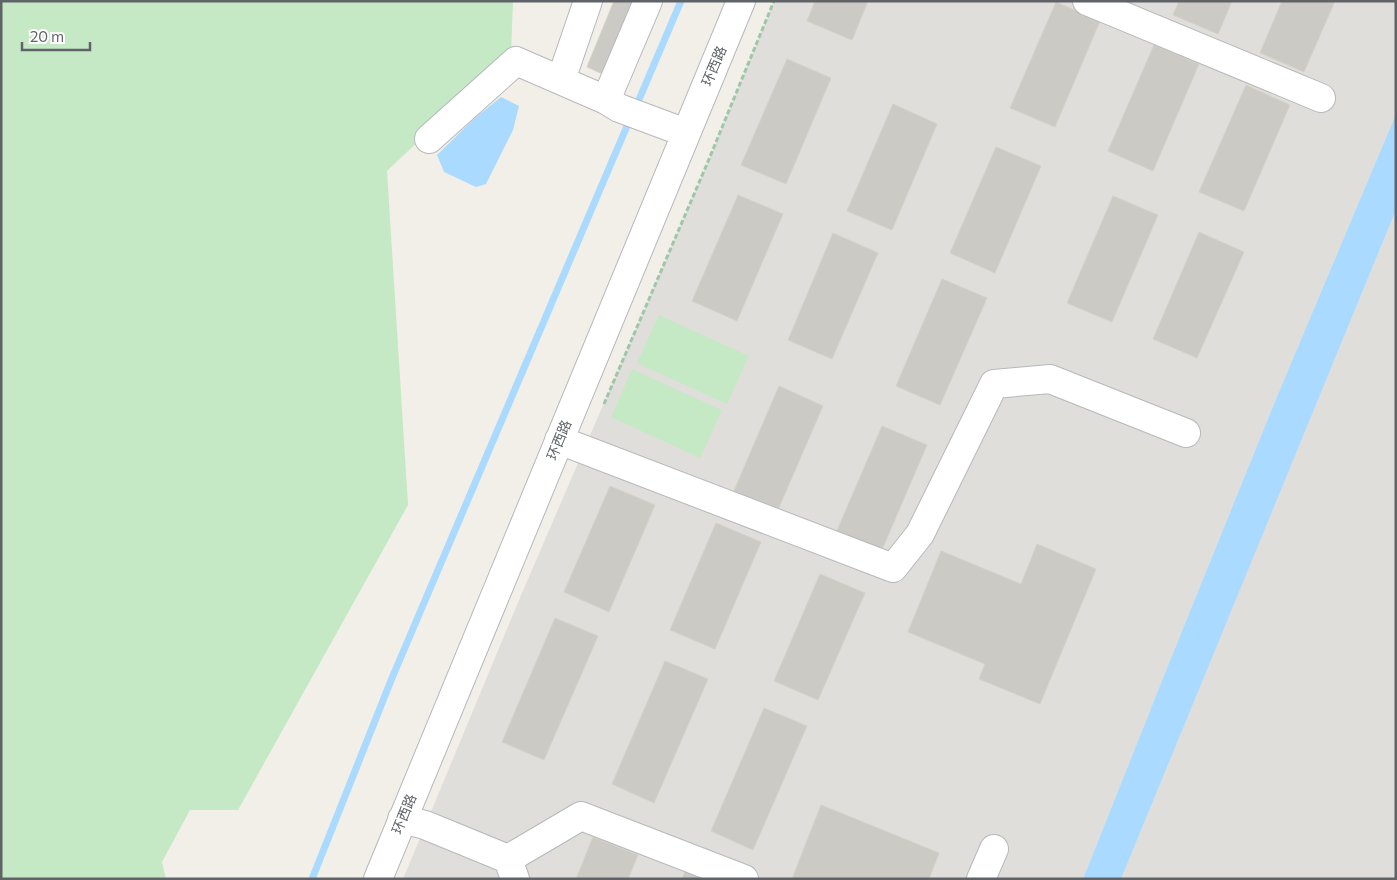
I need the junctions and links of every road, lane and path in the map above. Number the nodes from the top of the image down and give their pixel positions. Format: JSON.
{"nodes":[{"id":1,"x":588,"y":1,"type":"edge"},
{"id":2,"x":648,"y":1,"type":"edge"},
{"id":3,"x":741,"y":1,"type":"edge"},
{"id":4,"x":1087,"y":1,"type":"edge"},
{"id":5,"x":561,"y":80,"type":"junction"},
{"id":6,"x":1321,"y":98,"type":"dead end"},
{"id":7,"x":612,"y":104,"type":"junction"},
{"id":8,"x":686,"y":133,"type":"junction"},
{"id":9,"x":429,"y":139,"type":"dead end"},
{"id":10,"x":1186,"y":433,"type":"dead end"},
{"id":11,"x":559,"y":440,"type":"junction"},
{"id":12,"x":402,"y":819,"type":"junction"},
{"id":13,"x":994,"y":849,"type":"dead end"},
{"id":14,"x":512,"y":869,"type":"edge"},
{"id":15,"x":378,"y":879,"type":"edge"},
{"id":16,"x":744,"y":879,"type":"edge"},
{"id":17,"x":981,"y":879,"type":"edge"}],
"edges":[{"from":1,"to":5,"type":"street"},
{"from":2,"to":7,"type":"street"},
{"from":3,"to":8,"type":"street","name":"环西路"},
{"from":4,"to":6,"type":"street"},
{"from":5,"to":7,"type":"street"},
{"from":5,"to":9,"type":"street"},
{"from":7,"to":8,"type":"street"},
{"from":8,"to":11,"type":"street","name":"环西路"},
{"from":10,"to":11,"type":"street"},
{"from":11,"to":12,"type":"street","name":"环西路"},
{"from":12,"to":14,"type":"street"},
{"from":12,"to":15,"type":"street","name":"环西路"},
{"from":13,"to":17,"type":"street"},
{"from":14,"to":16,"type":"street"}]}
